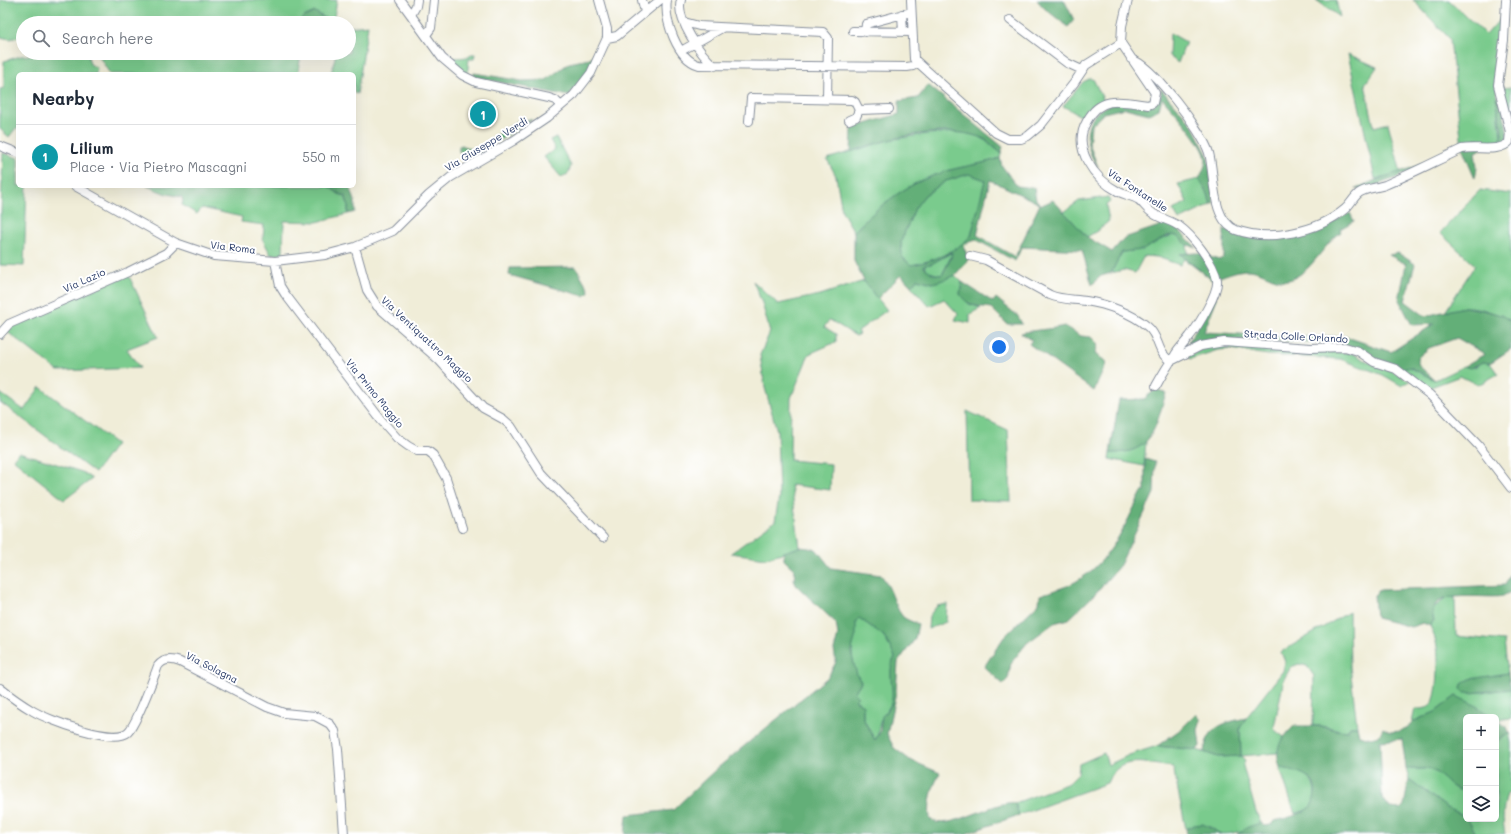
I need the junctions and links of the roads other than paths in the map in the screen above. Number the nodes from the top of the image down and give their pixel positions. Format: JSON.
{"nodes":[{"id":1,"x":400,"y":0,"type":"edge"},
{"id":2,"x":416,"y":0,"type":"edge"},
{"id":3,"x":434,"y":0,"type":"edge"},
{"id":4,"x":599,"y":0,"type":"edge"},
{"id":5,"x":642,"y":0,"type":"edge"},
{"id":6,"x":660,"y":0,"type":"edge"},
{"id":7,"x":667,"y":0,"type":"edge"},
{"id":8,"x":681,"y":0,"type":"edge"},
{"id":9,"x":911,"y":0,"type":"edge"},
{"id":10,"x":1128,"y":0,"type":"edge"},
{"id":11,"x":1506,"y":0,"type":"edge"},
{"id":12,"x":911,"y":12,"type":"junction"},
{"id":13,"x":644,"y":14,"type":"junction"},
{"id":14,"x":902,"y":14,"type":"junction"},
{"id":15,"x":411,"y":15,"type":"junction"},
{"id":16,"x":1010,"y":20,"type":"dead end"},
{"id":17,"x":684,"y":22,"type":"junction"},
{"id":18,"x":724,"y":28,"type":"junction"},
{"id":19,"x":853,"y":31,"type":"dead end"},
{"id":20,"x":866,"y":32,"type":"junction"},
{"id":21,"x":908,"y":32,"type":"junction"},
{"id":22,"x":426,"y":35,"type":"junction"},
{"id":23,"x":607,"y":38,"type":"junction"},
{"id":24,"x":696,"y":42,"type":"junction"},
{"id":25,"x":1121,"y":44,"type":"junction"},
{"id":26,"x":681,"y":51,"type":"junction"},
{"id":27,"x":1131,"y":59,"type":"junction"},
{"id":28,"x":917,"y":63,"type":"junction"},
{"id":29,"x":715,"y":66,"type":"junction"},
{"id":30,"x":827,"y":66,"type":"junction"},
{"id":31,"x":1082,"y":70,"type":"junction"},
{"id":32,"x":827,"y":99,"type":"junction"},
{"id":33,"x":561,"y":106,"type":"junction"},
{"id":34,"x":889,"y":109,"type":"dead end"},
{"id":35,"x":859,"y":110,"type":"junction"},
{"id":36,"x":849,"y":120,"type":"dead end"},
{"id":37,"x":749,"y":121,"type":"dead end"},
{"id":38,"x":0,"y":146,"type":"edge"},
{"id":39,"x":16,"y":153,"type":"edge"},
{"id":40,"x":80,"y":188,"type":"edge"},
{"id":41,"x":176,"y":243,"type":"junction"},
{"id":42,"x":355,"y":247,"type":"junction"},
{"id":43,"x":970,"y":256,"type":"dead end"},
{"id":44,"x":275,"y":261,"type":"junction"},
{"id":45,"x":0,"y":334,"type":"edge"},
{"id":46,"x":1172,"y":362,"type":"junction"},
{"id":47,"x":1156,"y":386,"type":"dead end"},
{"id":48,"x":1511,"y":488,"type":"edge"},
{"id":49,"x":462,"y":528,"type":"dead end"},
{"id":50,"x":603,"y":538,"type":"dead end"},
{"id":51,"x":0,"y":688,"type":"edge"},
{"id":52,"x":344,"y":834,"type":"edge"}],
"edges":[{"from":1,"to":15,"type":"street"},
{"from":2,"to":15,"type":"street"},
{"from":3,"to":22,"type":"street"},
{"from":4,"to":23,"type":"street"},
{"from":5,"to":13,"type":"street"},
{"from":6,"to":13,"type":"street"},
{"from":7,"to":26,"type":"street"},
{"from":8,"to":17,"type":"street"},
{"from":9,"to":12,"type":"street"},
{"from":10,"to":25,"type":"street"},
{"from":11,"to":27,"type":"street"},
{"from":12,"to":14,"type":"street"},
{"from":12,"to":21,"type":"street"},
{"from":13,"to":23,"type":"street"},
{"from":14,"to":20,"type":"street"},
{"from":14,"to":21,"type":"street"},
{"from":15,"to":22,"type":"street"},
{"from":16,"to":31,"type":"street"},
{"from":17,"to":18,"type":"street"},
{"from":17,"to":24,"type":"street"},
{"from":18,"to":24,"type":"street"},
{"from":18,"to":30,"type":"street"},
{"from":19,"to":20,"type":"street"},
{"from":20,"to":21,"type":"street"},
{"from":21,"to":28,"type":"street"},
{"from":22,"to":33,"type":"street"},
{"from":23,"to":33,"type":"street","name":"Via Giuseppe Verdi"},
{"from":24,"to":26,"type":"street"},
{"from":24,"to":29,"type":"street"},
{"from":25,"to":27,"type":"street","name":"Via Fontanelle"},
{"from":25,"to":31,"type":"street"},
{"from":26,"to":29,"type":"street"},
{"from":27,"to":46,"type":"street","name":"Via Fontanelle"},
{"from":28,"to":30,"type":"street"},
{"from":28,"to":31,"type":"street"},
{"from":29,"to":30,"type":"street"},
{"from":30,"to":32,"type":"street"},
{"from":32,"to":35,"type":"street"},
{"from":32,"to":37,"type":"street"},
{"from":33,"to":42,"type":"street","name":"Via Giuseppe Verdi"},
{"from":34,"to":35,"type":"street"},
{"from":35,"to":36,"type":"street"},
{"from":38,"to":39,"type":"street"},
{"from":40,"to":41,"type":"street","name":"Via Roma"},
{"from":41,"to":44,"type":"street","name":"Via Roma"},
{"from":41,"to":45,"type":"street","name":"Via Lazio"},
{"from":42,"to":44,"type":"street","name":"Via Roma"},
{"from":42,"to":50,"type":"street","name":"Via Ventiquattro Maggio"},
{"from":43,"to":46,"type":"street"},
{"from":44,"to":49,"type":"street","name":"Via Primo Maggio"},
{"from":46,"to":47,"type":"street","name":"Via Fontanelle"},
{"from":46,"to":48,"type":"street","name":"Strada Colle Orlando"},
{"from":51,"to":52,"type":"street","name":"Via Solagna"}]}
